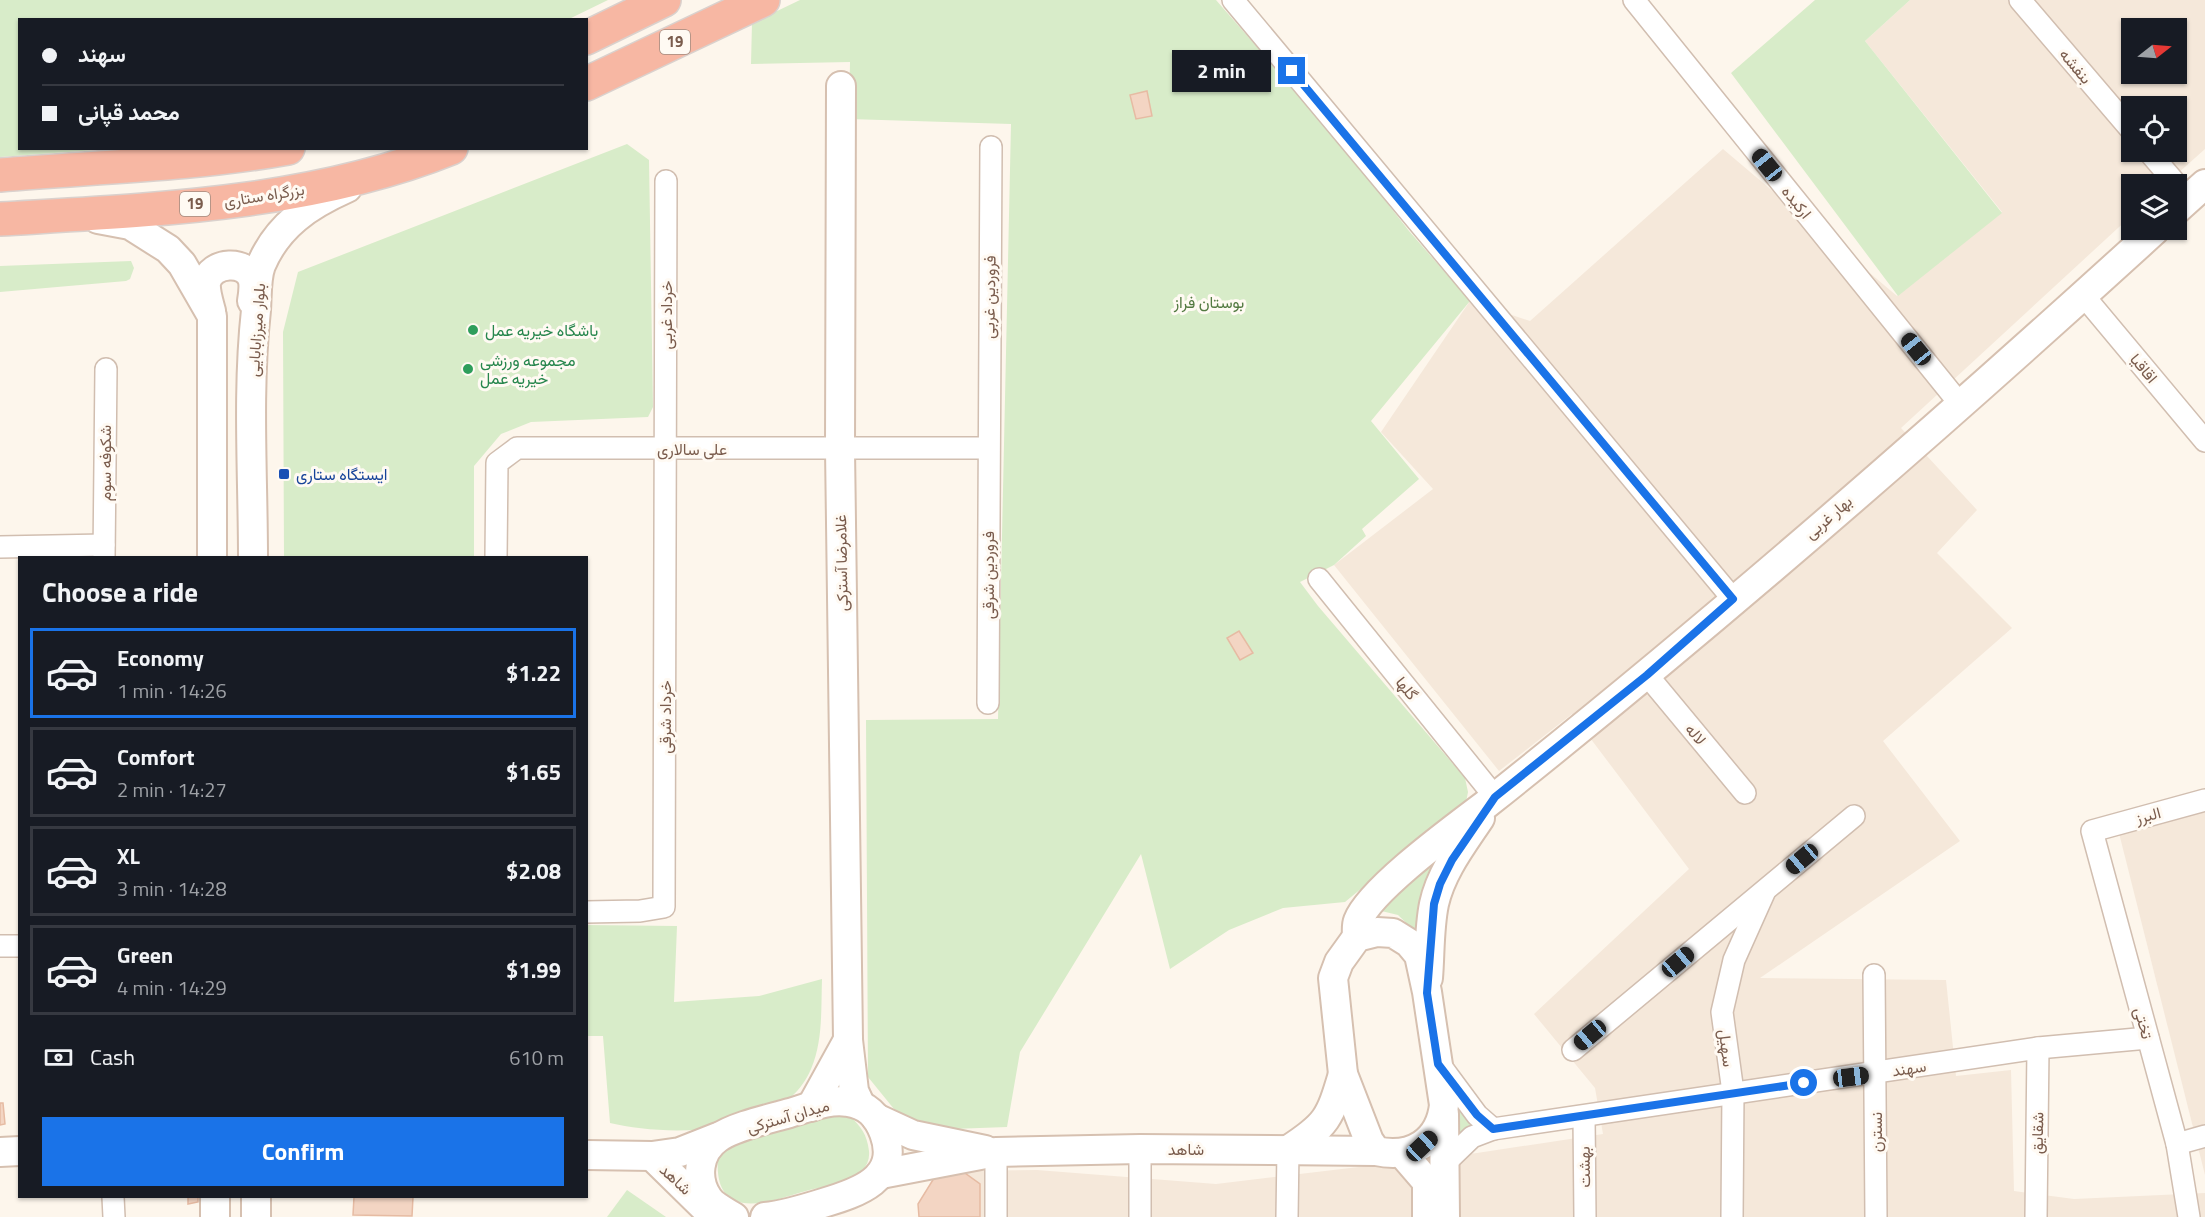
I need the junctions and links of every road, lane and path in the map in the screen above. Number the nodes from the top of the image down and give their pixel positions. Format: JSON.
{"nodes":[{"id":1,"x":664,"y":0,"type":"edge"},
{"id":2,"x":763,"y":0,"type":"edge"},
{"id":3,"x":1233,"y":0,"type":"edge"},
{"id":4,"x":1634,"y":0,"type":"edge"},
{"id":5,"x":2020,"y":0,"type":"edge"},
{"id":6,"x":588,"y":37,"type":"edge"},
{"id":7,"x":588,"y":83,"type":"edge"},
{"id":8,"x":841,"y":86,"type":"dead end"},
{"id":9,"x":2121,"y":118,"type":"edge"},
{"id":10,"x":991,"y":147,"type":"dead end"},
{"id":11,"x":274,"y":150,"type":"edge"},
{"id":12,"x":445,"y":150,"type":"edge"},
{"id":13,"x":2157,"y":162,"type":"edge"},
{"id":14,"x":388,"y":170,"type":"junction"},
{"id":15,"x":0,"y":175,"type":"edge"},
{"id":16,"x":666,"y":181,"type":"dead end"},
{"id":17,"x":2190,"y":197,"type":"edge"},
{"id":18,"x":76,"y":215,"type":"junction"},
{"id":19,"x":0,"y":219,"type":"edge"},
{"id":20,"x":2144,"y":240,"type":"edge"},
{"id":21,"x":2083,"y":295,"type":"junction"},
{"id":22,"x":212,"y":316,"type":"junction"},
{"id":23,"x":252,"y":347,"type":"junction"},
{"id":24,"x":106,"y":369,"type":"dead end"},
{"id":25,"x":1960,"y":404,"type":"junction"},
{"id":26,"x":2205,"y":441,"type":"edge"},
{"id":27,"x":988,"y":448,"type":"junction"},
{"id":28,"x":666,"y":449,"type":"junction"},
{"id":29,"x":840,"y":449,"type":"junction"},
{"id":30,"x":0,"y":547,"type":"edge"},
{"id":31,"x":104,"y":551,"type":"edge"},
{"id":32,"x":213,"y":556,"type":"edge"},
{"id":33,"x":253,"y":556,"type":"edge"},
{"id":34,"x":496,"y":556,"type":"edge"},
{"id":35,"x":1319,"y":579,"type":"dead end"},
{"id":36,"x":1733,"y":599,"type":"junction"},
{"id":37,"x":1647,"y":675,"type":"junction"},
{"id":38,"x":988,"y":703,"type":"dead end"},
{"id":39,"x":1745,"y":793,"type":"dead end"},
{"id":40,"x":1495,"y":797,"type":"junction"},
{"id":41,"x":2205,"y":800,"type":"edge"},
{"id":42,"x":1854,"y":816,"type":"dead end"},
{"id":43,"x":2092,"y":831,"type":"joint"},
{"id":44,"x":1767,"y":888,"type":"junction"},
{"id":45,"x":588,"y":912,"type":"edge"},
{"id":46,"x":1357,"y":937,"type":"junction"},
{"id":47,"x":0,"y":946,"type":"edge"},
{"id":48,"x":18,"y":946,"type":"edge"},
{"id":49,"x":1874,"y":975,"type":"dead end"},
{"id":50,"x":1427,"y":993,"type":"junction"},
{"id":51,"x":2148,"y":1038,"type":"junction"},
{"id":52,"x":848,"y":1040,"type":"junction"},
{"id":53,"x":2038,"y":1048,"type":"junction"},
{"id":54,"x":1573,"y":1050,"type":"dead end"},
{"id":55,"x":1438,"y":1064,"type":"junction"},
{"id":56,"x":1343,"y":1074,"type":"junction"},
{"id":57,"x":1875,"y":1074,"type":"junction"},
{"id":58,"x":1733,"y":1092,"type":"junction"},
{"id":59,"x":1444,"y":1105,"type":"junction"},
{"id":60,"x":812,"y":1107,"type":"junction"},
{"id":61,"x":868,"y":1111,"type":"junction"},
{"id":62,"x":1584,"y":1117,"type":"junction"},
{"id":63,"x":1493,"y":1129,"type":"junction"},
{"id":64,"x":2205,"y":1136,"type":"edge"},
{"id":65,"x":718,"y":1137,"type":"junction"},
{"id":66,"x":2176,"y":1144,"type":"junction"},
{"id":67,"x":1140,"y":1149,"type":"junction"},
{"id":68,"x":1288,"y":1150,"type":"junction"},
{"id":69,"x":18,"y":1151,"type":"edge"},
{"id":70,"x":0,"y":1152,"type":"edge"},
{"id":71,"x":996,"y":1152,"type":"junction"},
{"id":72,"x":1389,"y":1152,"type":"junction"},
{"id":73,"x":588,"y":1155,"type":"edge"},
{"id":74,"x":652,"y":1156,"type":"junction"},
{"id":75,"x":1444,"y":1164,"type":"junction"},
{"id":76,"x":881,"y":1174,"type":"junction"},
{"id":77,"x":114,"y":1198,"type":"edge"},
{"id":78,"x":215,"y":1198,"type":"edge"},
{"id":79,"x":852,"y":1205,"type":"edge"},
{"id":80,"x":799,"y":1214,"type":"edge"},
{"id":81,"x":114,"y":1217,"type":"edge"},
{"id":82,"x":215,"y":1217,"type":"edge"},
{"id":83,"x":732,"y":1217,"type":"edge"},
{"id":84,"x":765,"y":1217,"type":"edge"},
{"id":85,"x":996,"y":1217,"type":"edge"},
{"id":86,"x":1140,"y":1217,"type":"edge"},
{"id":87,"x":1287,"y":1217,"type":"edge"},
{"id":88,"x":1428,"y":1217,"type":"edge"},
{"id":89,"x":1445,"y":1217,"type":"edge"},
{"id":90,"x":1585,"y":1217,"type":"edge"},
{"id":91,"x":1732,"y":1217,"type":"edge"},
{"id":92,"x":1876,"y":1217,"type":"edge"},
{"id":93,"x":2036,"y":1217,"type":"edge"},
{"id":94,"x":2189,"y":1217,"type":"edge"}],
"edges":[{"from":1,"to":6,"type":"highway"},
{"from":2,"to":7,"type":"highway","number":"19"},
{"from":3,"to":36,"type":"street"},
{"from":4,"to":25,"type":"street","name":"ارکیده"},
{"from":5,"to":9,"type":"street","name":"بنفشه"},
{"from":8,"to":29,"type":"street","name":"غلامرضا آسترکی"},
{"from":10,"to":27,"type":"street","name":"فروردین غربی"},
{"from":11,"to":15,"type":"highway"},
{"from":12,"to":14,"type":"highway","name":"بزرگراه ستاری","number":"19"},
{"from":13,"to":17,"type":"street"},
{"from":14,"to":18,"type":"highway","name":"بزرگراه ستاری","number":"19"},
{"from":14,"to":23,"type":"street","name":"بلوار میرزابابایی"},
{"from":16,"to":28,"type":"street","name":"خرداد غربی"},
{"from":18,"to":19,"type":"highway","name":"بزرگراه ستاری","number":"19"},
{"from":18,"to":22,"type":"street"},
{"from":20,"to":21,"type":"street","name":"بهار غربی"},
{"from":21,"to":25,"type":"street","name":"بهار غربی"},
{"from":21,"to":26,"type":"street","name":"اقاقیا"},
{"from":22,"to":23,"type":"street"},
{"from":22,"to":32,"type":"street"},
{"from":23,"to":33,"type":"street","name":"بلوار میرزابابایی"},
{"from":24,"to":31,"type":"street","name":"شکوفه سوم"},
{"from":25,"to":36,"type":"street","name":"بهار غربی"},
{"from":27,"to":29,"type":"street","name":"علی سالاری"},
{"from":27,"to":38,"type":"street","name":"فروردین شرقی"},
{"from":28,"to":29,"type":"street","name":"علی سالاری"},
{"from":28,"to":34,"type":"street","name":"علی سالاری"},
{"from":28,"to":45,"type":"street","name":"خرداد شرقی"},
{"from":29,"to":52,"type":"street","name":"غلامرضا آسترکی"},
{"from":30,"to":31,"type":"street"},
{"from":35,"to":40,"type":"street","name":"گلها"},
{"from":36,"to":37,"type":"street","name":"بهار غربی"},
{"from":37,"to":39,"type":"street","name":"لاله"},
{"from":37,"to":40,"type":"street","name":"بهار غربی"},
{"from":40,"to":46,"type":"street","name":"بهار غربی"},
{"from":40,"to":50,"type":"street"},
{"from":41,"to":43,"type":"street","name":"البرز"},
{"from":42,"to":44,"type":"street"},
{"from":43,"to":51,"type":"street","name":"تختی"},
{"from":44,"to":54,"type":"street"},
{"from":44,"to":58,"type":"street","name":"سهیل"},
{"from":46,"to":50,"type":"street"},
{"from":46,"to":56,"type":"street","name":"بهار غربی"},
{"from":47,"to":48,"type":"street"},
{"from":49,"to":57,"type":"street","name":"نسترن"},
{"from":50,"to":55,"type":"street"},
{"from":51,"to":53,"type":"street","name":"سهند"},
{"from":51,"to":66,"type":"street","name":"تختی"},
{"from":52,"to":60,"type":"street"},
{"from":52,"to":61,"type":"street","name":"غلامرضا آسترکی"},
{"from":53,"to":57,"type":"street","name":"سهند"},
{"from":53,"to":93,"type":"street","name":"شقایق"},
{"from":55,"to":59,"type":"street"},
{"from":55,"to":63,"type":"street"},
{"from":56,"to":68,"type":"street"},
{"from":56,"to":72,"type":"street"},
{"from":57,"to":58,"type":"street","name":"سهند"},
{"from":57,"to":92,"type":"street","name":"نسترن"},
{"from":58,"to":62,"type":"street","name":"سهند"},
{"from":58,"to":91,"type":"street","name":"سهیل"},
{"from":59,"to":72,"type":"street"},
{"from":59,"to":75,"type":"street"},
{"from":60,"to":61,"type":"street","name":"میدان آسترکی"},
{"from":60,"to":65,"type":"street","name":"میدان آسترکی"},
{"from":61,"to":71,"type":"street","name":"شاهد"},
{"from":61,"to":76,"type":"street"},
{"from":62,"to":63,"type":"street","name":"سهند"},
{"from":62,"to":90,"type":"street","name":"بهشت"},
{"from":63,"to":75,"type":"street","name":"سهند"},
{"from":64,"to":66,"type":"street"},
{"from":65,"to":74,"type":"street","name":"شاهد"},
{"from":65,"to":83,"type":"street"},
{"from":66,"to":94,"type":"street","name":"تختی"},
{"from":67,"to":68,"type":"street","name":"شاهد"},
{"from":67,"to":71,"type":"street","name":"شاهد"},
{"from":67,"to":86,"type":"street"},
{"from":68,"to":72,"type":"street","name":"شاهد"},
{"from":68,"to":87,"type":"street"},
{"from":69,"to":70,"type":"street"},
{"from":71,"to":76,"type":"street","name":"شاهد"},
{"from":71,"to":85,"type":"street"},
{"from":72,"to":88,"type":"street"},
{"from":73,"to":74,"type":"street","name":"شاهد"},
{"from":74,"to":83,"type":"street","name":"شاهد"},
{"from":75,"to":89,"type":"street"},
{"from":76,"to":79,"type":"street"},
{"from":77,"to":81,"type":"street"},
{"from":78,"to":82,"type":"street"},
{"from":79,"to":80,"type":"street"},
{"from":80,"to":84,"type":"street"}]}
